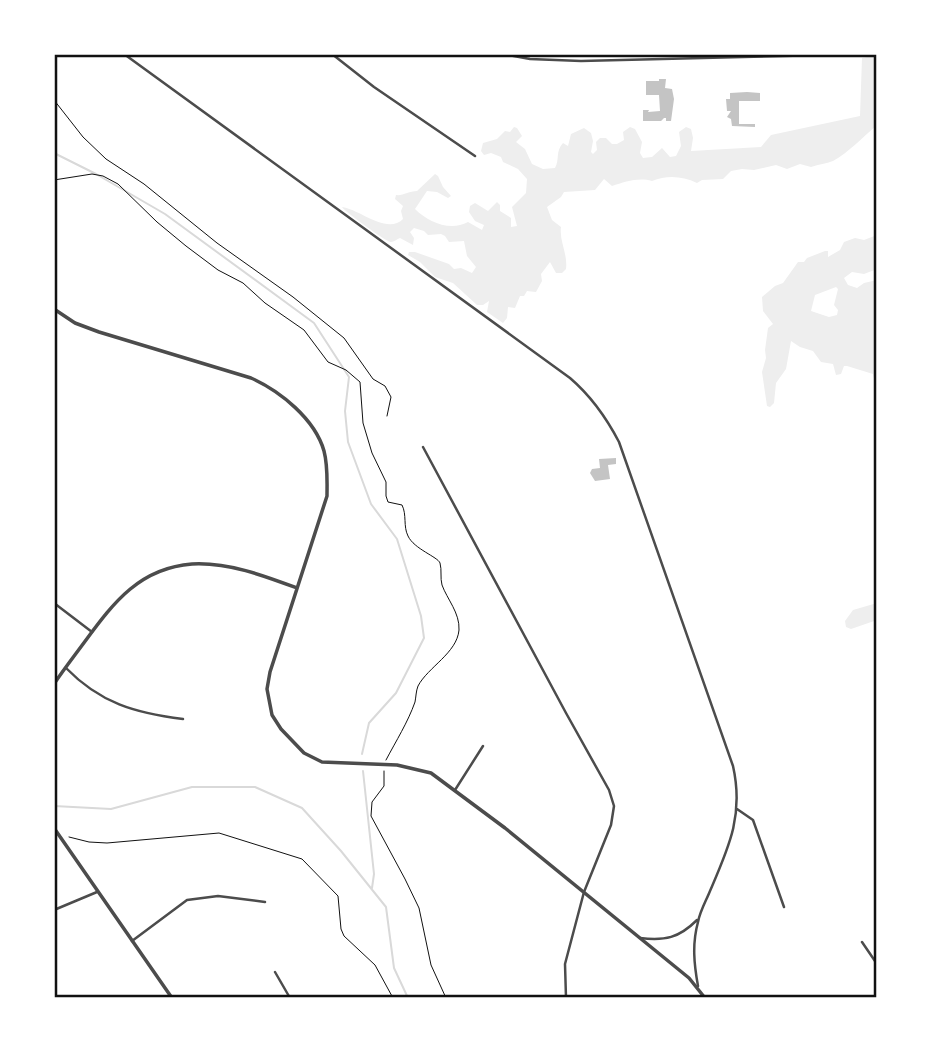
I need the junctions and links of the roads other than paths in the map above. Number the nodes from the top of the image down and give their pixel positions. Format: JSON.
{"nodes":[{"id":1,"x":124,"y":54,"type":"edge"},
{"id":2,"x":332,"y":54,"type":"edge"},
{"id":3,"x":502,"y":54,"type":"edge"},
{"id":4,"x":866,"y":54,"type":"edge"},
{"id":5,"x":475,"y":156,"type":"dead end"},
{"id":6,"x":54,"y":309,"type":"edge"},
{"id":7,"x":423,"y":447,"type":"dead end"},
{"id":8,"x":298,"y":588,"type":"junction"},
{"id":9,"x":54,"y":603,"type":"edge"},
{"id":10,"x":92,"y":632,"type":"junction"},
{"id":11,"x":66,"y":668,"type":"junction"},
{"id":12,"x":54,"y":684,"type":"edge"},
{"id":13,"x":183,"y":719,"type":"dead end"},
{"id":14,"x":483,"y":746,"type":"dead end"},
{"id":15,"x":454,"y":790,"type":"junction"},
{"id":16,"x":737,"y":809,"type":"junction"},
{"id":17,"x":54,"y":828,"type":"edge"},
{"id":18,"x":97,"y":892,"type":"junction"},
{"id":19,"x":584,"y":892,"type":"junction"},
{"id":20,"x":265,"y":902,"type":"dead end"},
{"id":21,"x":784,"y":907,"type":"dead end"},
{"id":22,"x":54,"y":910,"type":"edge"},
{"id":23,"x":698,"y":918,"type":"junction"},
{"id":24,"x":640,"y":938,"type":"junction"},
{"id":25,"x":132,"y":941,"type":"junction"},
{"id":26,"x":862,"y":942,"type":"dead end"},
{"id":27,"x":877,"y":964,"type":"edge"},
{"id":28,"x":275,"y":972,"type":"dead end"},
{"id":29,"x":698,"y":986,"type":"junction"},
{"id":30,"x":172,"y":998,"type":"edge"},
{"id":31,"x":290,"y":998,"type":"edge"},
{"id":32,"x":566,"y":998,"type":"edge"},
{"id":33,"x":705,"y":998,"type":"edge"}],
"edges":[{"from":1,"to":16,"type":"street"},
{"from":2,"to":5,"type":"street"},
{"from":3,"to":4,"type":"street"},
{"from":6,"to":8,"type":"street"},
{"from":7,"to":19,"type":"street"},
{"from":8,"to":10,"type":"street"},
{"from":8,"to":15,"type":"street"},
{"from":9,"to":10,"type":"street"},
{"from":10,"to":11,"type":"street"},
{"from":11,"to":12,"type":"street"},
{"from":11,"to":13,"type":"street"},
{"from":14,"to":15,"type":"street"},
{"from":15,"to":19,"type":"street"},
{"from":16,"to":21,"type":"street"},
{"from":16,"to":23,"type":"street"},
{"from":17,"to":18,"type":"street"},
{"from":18,"to":22,"type":"street"},
{"from":18,"to":25,"type":"street"},
{"from":19,"to":24,"type":"street"},
{"from":19,"to":32,"type":"street"},
{"from":20,"to":25,"type":"street"},
{"from":23,"to":24,"type":"street"},
{"from":23,"to":29,"type":"street"},
{"from":24,"to":29,"type":"street"},
{"from":25,"to":30,"type":"street"},
{"from":26,"to":27,"type":"street"},
{"from":28,"to":31,"type":"street"},
{"from":29,"to":33,"type":"street"}]}
